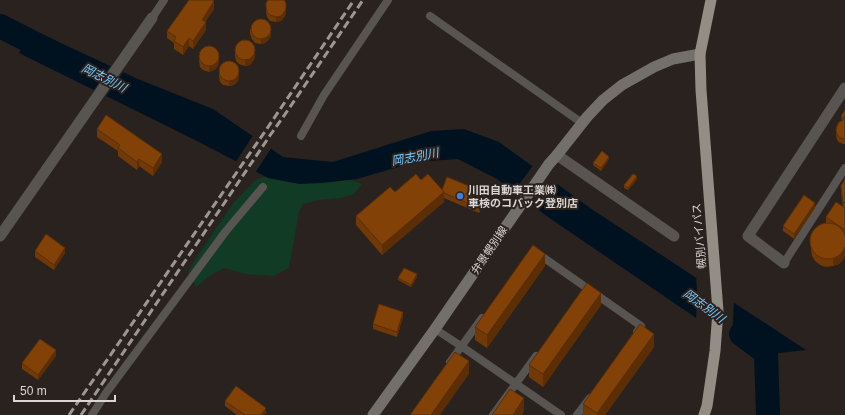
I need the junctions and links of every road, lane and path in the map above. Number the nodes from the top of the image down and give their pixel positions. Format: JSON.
{"nodes":[{"id":1,"x":164,"y":0,"type":"edge"},
{"id":2,"x":388,"y":0,"type":"edge"},
{"id":3,"x":711,"y":0,"type":"edge"},
{"id":4,"x":430,"y":16,"type":"dead end"},
{"id":5,"x":152,"y":18,"type":"joint"},
{"id":6,"x":700,"y":54,"type":"junction"},
{"id":7,"x":845,"y":88,"type":"edge"},
{"id":8,"x":582,"y":123,"type":"junction"},
{"id":9,"x":301,"y":136,"type":"dead end"},
{"id":10,"x":557,"y":156,"type":"junction"},
{"id":11,"x":845,"y":168,"type":"edge"},
{"id":12,"x":263,"y":187,"type":"dead end"},
{"id":13,"x":0,"y":236,"type":"edge"},
{"id":14,"x":674,"y":236,"type":"dead end"},
{"id":15,"x":528,"y":255,"type":"edge"},
{"id":16,"x":784,"y":263,"type":"joint"},
{"id":17,"x":488,"y":310,"type":"edge"},
{"id":18,"x":435,"y":329,"type":"junction"},
{"id":19,"x":632,"y":338,"type":"edge"},
{"id":20,"x":461,"y":346,"type":"junction"},
{"id":21,"x":539,"y":352,"type":"edge"},
{"id":22,"x":443,"y":371,"type":"edge"},
{"id":23,"x":516,"y":384,"type":"junction"},
{"id":24,"x":596,"y":390,"type":"edge"},
{"id":25,"x":92,"y":415,"type":"edge"},
{"id":26,"x":373,"y":415,"type":"edge"},
{"id":27,"x":493,"y":415,"type":"edge"},
{"id":28,"x":561,"y":415,"type":"edge"},
{"id":29,"x":577,"y":415,"type":"edge"},
{"id":30,"x":704,"y":415,"type":"edge"}],
"edges":[{"from":1,"to":5,"type":"lane"},
{"from":2,"to":9,"type":"lane"},
{"from":3,"to":6,"type":"highway","name":"幌別バイパス"},
{"from":4,"to":8,"type":"lane"},
{"from":5,"to":13,"type":"street"},
{"from":6,"to":8,"type":"main road","name":"弁景幌別線"},
{"from":6,"to":30,"type":"highway","name":"幌別バイパス"},
{"from":7,"to":16,"type":"street"},
{"from":8,"to":10,"type":"main road","name":"弁景幌別線"},
{"from":10,"to":14,"type":"street"},
{"from":10,"to":18,"type":"main road","name":"弁景幌別線"},
{"from":11,"to":16,"type":"lane"},
{"from":12,"to":25,"type":"lane"},
{"from":15,"to":19,"type":"lane"},
{"from":17,"to":20,"type":"lane"},
{"from":18,"to":20,"type":"lane"},
{"from":18,"to":26,"type":"main road","name":"弁景幌別線"},
{"from":20,"to":22,"type":"lane"},
{"from":20,"to":23,"type":"lane"},
{"from":21,"to":23,"type":"lane"},
{"from":23,"to":27,"type":"lane"},
{"from":23,"to":28,"type":"lane"},
{"from":24,"to":29,"type":"lane"}]}
